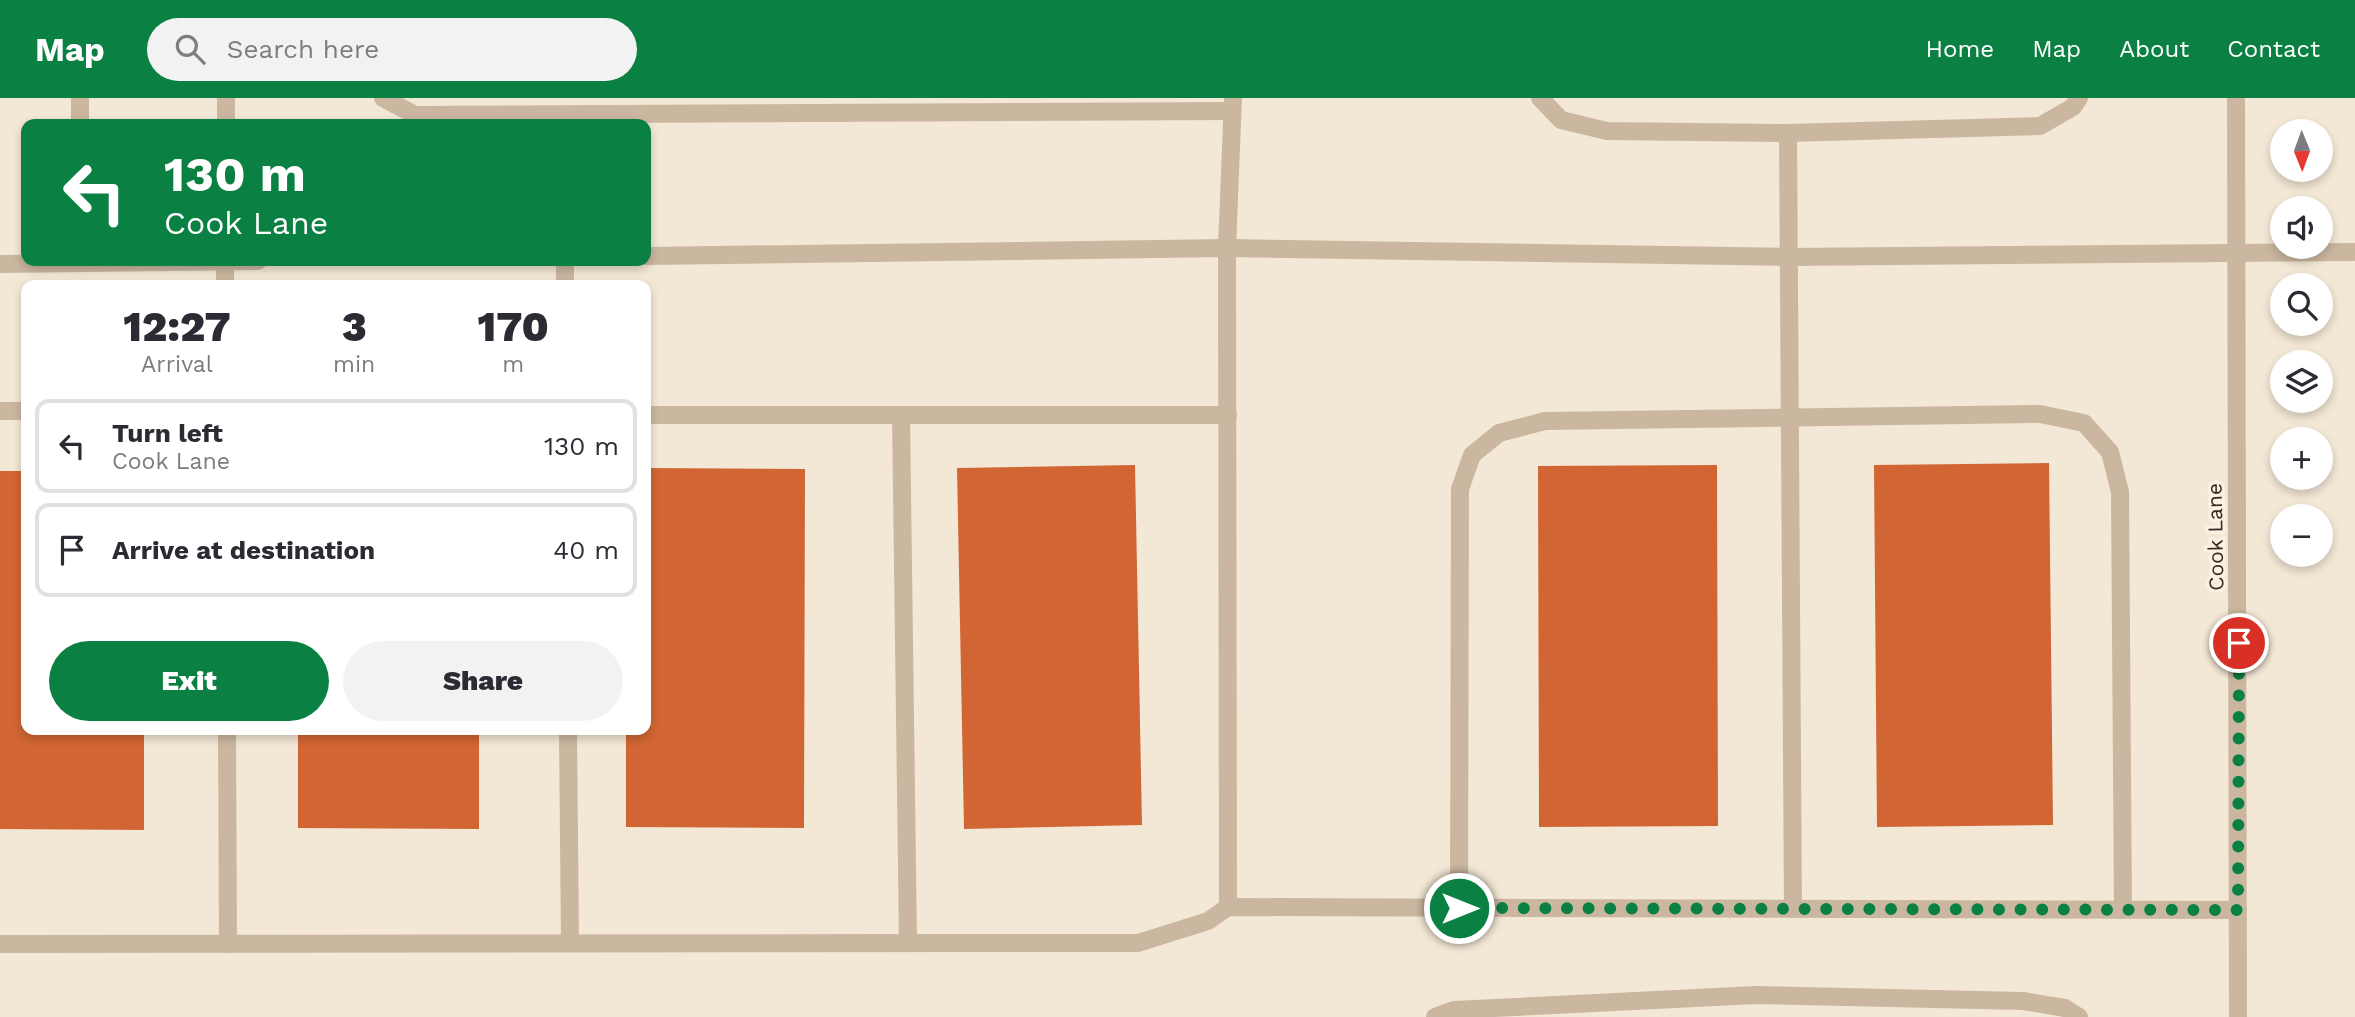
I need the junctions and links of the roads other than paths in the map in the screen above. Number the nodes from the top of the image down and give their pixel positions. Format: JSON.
{"nodes":[{"id":1,"x":80,"y":98,"type":"edge"},
{"id":2,"x":226,"y":98,"type":"edge"},
{"id":3,"x":383,"y":98,"type":"edge"},
{"id":4,"x":1540,"y":98,"type":"edge"},
{"id":5,"x":2079,"y":98,"type":"edge"},
{"id":6,"x":2236,"y":98,"type":"edge"},
{"id":7,"x":1233,"y":105,"type":"edge"},
{"id":8,"x":80,"y":119,"type":"edge"},
{"id":9,"x":226,"y":119,"type":"edge"},
{"id":10,"x":563,"y":119,"type":"edge"},
{"id":11,"x":1788,"y":133,"type":"junction"},
{"id":12,"x":1227,"y":248,"type":"junction"},
{"id":13,"x":2355,"y":252,"type":"edge"},
{"id":14,"x":2235,"y":253,"type":"junction"},
{"id":15,"x":651,"y":256,"type":"edge"},
{"id":16,"x":1789,"y":257,"type":"junction"},
{"id":17,"x":21,"y":263,"type":"edge"},
{"id":18,"x":0,"y":264,"type":"edge"},
{"id":19,"x":0,"y":411,"type":"edge"},
{"id":20,"x":21,"y":411,"type":"edge"},
{"id":21,"x":651,"y":415,"type":"edge"},
{"id":22,"x":901,"y":415,"type":"junction"},
{"id":23,"x":1228,"y":415,"type":"junction"},
{"id":24,"x":1792,"y":418,"type":"junction"},
{"id":25,"x":227,"y":735,"type":"edge"},
{"id":26,"x":568,"y":735,"type":"edge"},
{"id":27,"x":1228,"y":907,"type":"junction"},
{"id":28,"x":1459,"y":908,"type":"junction"},
{"id":29,"x":1793,"y":909,"type":"junction"},
{"id":30,"x":2123,"y":910,"type":"junction"},
{"id":31,"x":2238,"y":910,"type":"junction"},
{"id":32,"x":570,"y":943,"type":"junction"},
{"id":33,"x":908,"y":943,"type":"junction"},
{"id":34,"x":0,"y":944,"type":"edge"},
{"id":35,"x":228,"y":944,"type":"junction"},
{"id":36,"x":1702,"y":998,"type":"junction"},
{"id":37,"x":1435,"y":1017,"type":"edge"},
{"id":38,"x":1702,"y":1017,"type":"edge"},
{"id":39,"x":2079,"y":1017,"type":"edge"},
{"id":40,"x":2238,"y":1017,"type":"edge"}],
"edges":[{"from":1,"to":8,"type":"street"},
{"from":2,"to":9,"type":"street"},
{"from":3,"to":10,"type":"street"},
{"from":4,"to":11,"type":"street"},
{"from":5,"to":11,"type":"street"},
{"from":6,"to":14,"type":"street","name":"Cook Lane"},
{"from":7,"to":10,"type":"street"},
{"from":7,"to":12,"type":"street"},
{"from":11,"to":16,"type":"street"},
{"from":12,"to":15,"type":"street"},
{"from":12,"to":16,"type":"street"},
{"from":12,"to":23,"type":"street"},
{"from":13,"to":14,"type":"street"},
{"from":14,"to":16,"type":"street"},
{"from":14,"to":31,"type":"street","name":"Cook Lane"},
{"from":16,"to":24,"type":"street"},
{"from":17,"to":18,"type":"street"},
{"from":19,"to":20,"type":"street"},
{"from":21,"to":22,"type":"street"},
{"from":22,"to":23,"type":"street"},
{"from":22,"to":33,"type":"street"},
{"from":23,"to":27,"type":"street"},
{"from":24,"to":28,"type":"street"},
{"from":24,"to":29,"type":"street"},
{"from":24,"to":30,"type":"street"},
{"from":25,"to":35,"type":"street"},
{"from":26,"to":32,"type":"street"},
{"from":27,"to":28,"type":"street"},
{"from":27,"to":33,"type":"street"},
{"from":28,"to":29,"type":"street"},
{"from":29,"to":30,"type":"street"},
{"from":30,"to":31,"type":"street"},
{"from":31,"to":40,"type":"street","name":"Cook Lane"},
{"from":32,"to":33,"type":"street"},
{"from":32,"to":35,"type":"street"},
{"from":34,"to":35,"type":"street"},
{"from":36,"to":37,"type":"street"},
{"from":36,"to":38,"type":"street"},
{"from":36,"to":39,"type":"street"}]}
